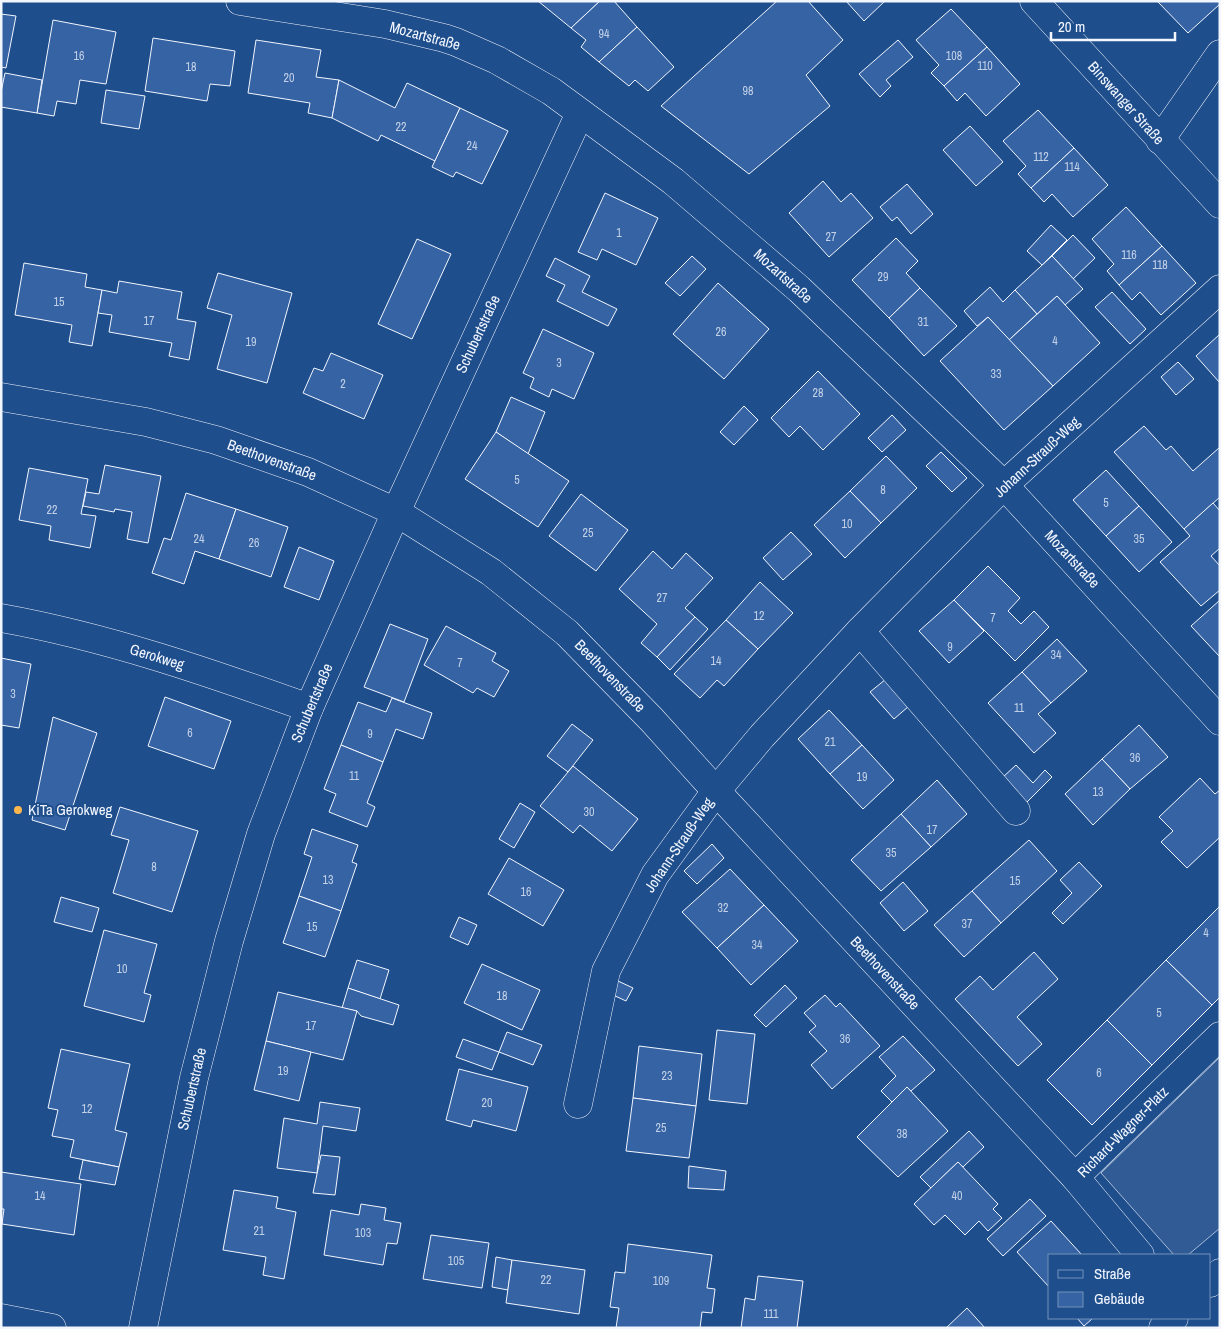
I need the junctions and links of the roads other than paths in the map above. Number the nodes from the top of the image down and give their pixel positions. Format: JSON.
{"nodes":[{"id":1,"x":240,"y":1,"type":"edge"},
{"id":2,"x":1034,"y":1,"type":"edge"},
{"id":3,"x":1220,"y":54,"type":"edge"},
{"id":4,"x":580,"y":112,"type":"junction"},
{"id":5,"x":1160,"y":140,"type":"junction"},
{"id":6,"x":1220,"y":204,"type":"edge"},
{"id":7,"x":1220,"y":289,"type":"edge"},
{"id":8,"x":1,"y":397,"type":"edge"},
{"id":9,"x":1004,"y":485,"type":"junction"},
{"id":10,"x":396,"y":512,"type":"junction"},
{"id":11,"x":1,"y":618,"type":"edge"},
{"id":12,"x":860,"y":631,"type":"junction"},
{"id":13,"x":309,"y":708,"type":"junction"},
{"id":14,"x":1220,"y":720,"type":"edge"},
{"id":15,"x":716,"y":791,"type":"junction"},
{"id":16,"x":1016,"y":812,"type":"dead end"},
{"id":17,"x":1220,"y":1036,"type":"edge"},
{"id":18,"x":578,"y":1104,"type":"dead end"},
{"id":19,"x":1074,"y":1177,"type":"junction"},
{"id":20,"x":1139,"y":1254,"type":"edge"},
{"id":21,"x":1220,"y":1273,"type":"edge"},
{"id":22,"x":1211,"y":1282,"type":"edge"},
{"id":23,"x":1,"y":1318,"type":"edge"},
{"id":24,"x":1173,"y":1319,"type":"edge"},
{"id":25,"x":52,"y":1328,"type":"edge"},
{"id":26,"x":142,"y":1328,"type":"edge"},
{"id":27,"x":1163,"y":1328,"type":"edge"}],
"edges":[{"from":1,"to":4,"type":"street","name":"Mozartstraße"},
{"from":2,"to":5,"type":"street","name":"Binswanger Straße"},
{"from":3,"to":5,"type":"street"},
{"from":4,"to":9,"type":"street","name":"Mozartstraße"},
{"from":4,"to":10,"type":"street","name":"Schubertstraße"},
{"from":5,"to":6,"type":"street","name":"Binswanger Straße"},
{"from":7,"to":9,"type":"street","name":"Johann-Strauß-Weg"},
{"from":8,"to":10,"type":"street","name":"Beethovenstraße"},
{"from":9,"to":12,"type":"street","name":"Johann-Strauß-Weg"},
{"from":9,"to":14,"type":"street","name":"Mozartstraße"},
{"from":10,"to":13,"type":"street","name":"Schubertstraße"},
{"from":10,"to":15,"type":"street","name":"Beethovenstraße"},
{"from":11,"to":13,"type":"street","name":"Gerokweg"},
{"from":12,"to":15,"type":"street","name":"Johann-Strauß-Weg"},
{"from":12,"to":16,"type":"street"},
{"from":13,"to":26,"type":"street","name":"Schubertstraße"},
{"from":15,"to":18,"type":"street","name":"Johann-Strauß-Weg"},
{"from":15,"to":19,"type":"street","name":"Beethovenstraße"},
{"from":17,"to":19,"type":"street","name":"Richard-Wagner-Platz"},
{"from":19,"to":20,"type":"street","name":"Richard-Wagner-Platz"},
{"from":21,"to":22,"type":"street"},
{"from":23,"to":25,"type":"street"},
{"from":24,"to":27,"type":"street"}]}
